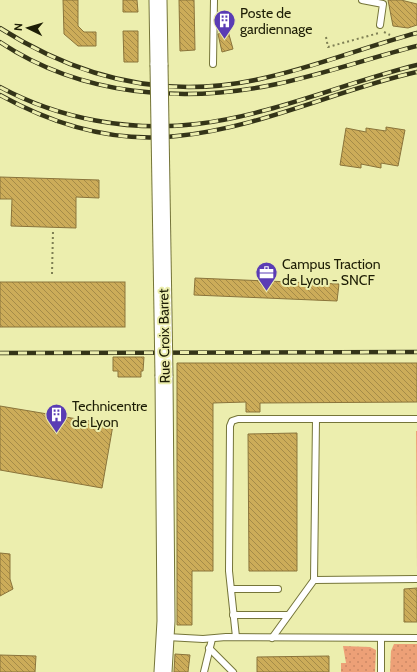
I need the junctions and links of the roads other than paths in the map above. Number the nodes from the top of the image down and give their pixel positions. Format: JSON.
{"nodes":[{"id":1,"x":158,"y":0,"type":"edge"},
{"id":2,"x":214,"y":0,"type":"edge"},
{"id":3,"x":362,"y":0,"type":"edge"},
{"id":4,"x":380,"y":25,"type":"dead end"},
{"id":5,"x":213,"y":64,"type":"dead end"},
{"id":6,"x":417,"y":418,"type":"edge"},
{"id":7,"x":316,"y":419,"type":"junction"},
{"id":8,"x":314,"y":580,"type":"junction"},
{"id":9,"x":417,"y":580,"type":"edge"},
{"id":10,"x":230,"y":589,"type":"junction"},
{"id":11,"x":278,"y":589,"type":"dead end"},
{"id":12,"x":233,"y":614,"type":"junction"},
{"id":13,"x":288,"y":615,"type":"junction"},
{"id":14,"x":165,"y":637,"type":"junction"},
{"id":15,"x":236,"y":637,"type":"junction"},
{"id":16,"x":272,"y":638,"type":"junction"},
{"id":17,"x":381,"y":638,"type":"junction"},
{"id":18,"x":417,"y":638,"type":"edge"},
{"id":19,"x":212,"y":639,"type":"junction"},
{"id":20,"x":209,"y":648,"type":"junction"},
{"id":21,"x":163,"y":672,"type":"edge"},
{"id":22,"x":204,"y":672,"type":"edge"},
{"id":23,"x":233,"y":672,"type":"edge"},
{"id":24,"x":381,"y":672,"type":"edge"}],
"edges":[{"from":1,"to":14,"type":"street","name":"Rue Croix Barret","bridge":true},
{"from":2,"to":5,"type":"lane"},
{"from":3,"to":4,"type":"lane"},
{"from":6,"to":7,"type":"lane"},
{"from":7,"to":8,"type":"lane"},
{"from":7,"to":10,"type":"lane"},
{"from":8,"to":9,"type":"lane"},
{"from":8,"to":13,"type":"lane"},
{"from":10,"to":11,"type":"lane"},
{"from":10,"to":12,"type":"lane"},
{"from":12,"to":13,"type":"lane"},
{"from":12,"to":15,"type":"lane"},
{"from":13,"to":16,"type":"lane"},
{"from":14,"to":19,"type":"lane"},
{"from":14,"to":21,"type":"street","name":"Rue Croix Barret"},
{"from":15,"to":16,"type":"lane"},
{"from":15,"to":19,"type":"lane"},
{"from":16,"to":17,"type":"lane"},
{"from":17,"to":18,"type":"lane"},
{"from":17,"to":24,"type":"lane"},
{"from":19,"to":20,"type":"lane"},
{"from":20,"to":22,"type":"lane"},
{"from":20,"to":23,"type":"lane"}]}
